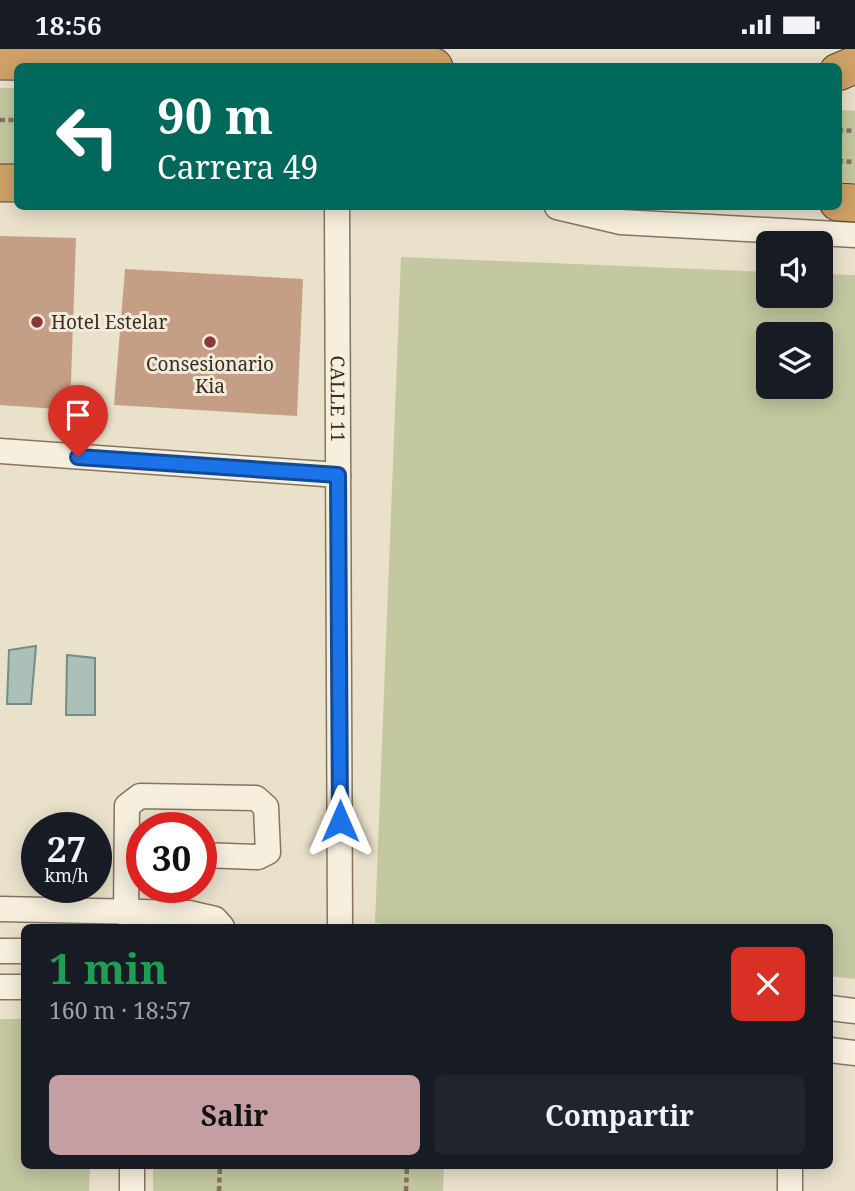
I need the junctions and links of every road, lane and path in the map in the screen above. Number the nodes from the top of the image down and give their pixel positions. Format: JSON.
{"nodes":[{"id":1,"x":69,"y":55,"type":"edge"},
{"id":2,"x":0,"y":61,"type":"edge"},
{"id":3,"x":156,"y":63,"type":"edge"},
{"id":4,"x":337,"y":210,"type":"edge"},
{"id":5,"x":569,"y":210,"type":"edge"},
{"id":6,"x":855,"y":235,"type":"edge"},
{"id":7,"x":0,"y":451,"type":"edge"},
{"id":8,"x":338,"y":475,"type":"junction"},
{"id":9,"x":128,"y":812,"type":"edge"},
{"id":10,"x":217,"y":856,"type":"edge"},
{"id":11,"x":127,"y":903,"type":"edge"},
{"id":12,"x":0,"y":909,"type":"edge"},
{"id":13,"x":126,"y":914,"type":"junction"},
{"id":14,"x":219,"y":924,"type":"edge"},
{"id":15,"x":340,"y":924,"type":"edge"},
{"id":16,"x":0,"y":951,"type":"edge"},
{"id":17,"x":21,"y":951,"type":"edge"},
{"id":18,"x":21,"y":986,"type":"edge"},
{"id":19,"x":0,"y":987,"type":"edge"},
{"id":20,"x":833,"y":1008,"type":"edge"},
{"id":21,"x":855,"y":1011,"type":"edge"},
{"id":22,"x":833,"y":1050,"type":"edge"},
{"id":23,"x":855,"y":1053,"type":"edge"},
{"id":24,"x":132,"y":1169,"type":"edge"},
{"id":25,"x":220,"y":1169,"type":"edge"},
{"id":26,"x":407,"y":1169,"type":"edge"},
{"id":27,"x":790,"y":1169,"type":"edge"},
{"id":28,"x":132,"y":1191,"type":"edge"},
{"id":29,"x":219,"y":1191,"type":"edge"},
{"id":30,"x":406,"y":1191,"type":"edge"},
{"id":31,"x":790,"y":1191,"type":"edge"}],
"edges":[{"from":1,"to":2,"type":"highway"},
{"from":1,"to":3,"type":"highway"},
{"from":4,"to":8,"type":"street","name":"CALLE 11"},
{"from":5,"to":6,"type":"street"},
{"from":7,"to":8,"type":"street"},
{"from":8,"to":15,"type":"street","name":"CALLE 11"},
{"from":9,"to":10,"type":"street"},
{"from":11,"to":13,"type":"street"},
{"from":12,"to":13,"type":"street"},
{"from":13,"to":14,"type":"street"},
{"from":16,"to":17,"type":"street"},
{"from":18,"to":19,"type":"street"},
{"from":20,"to":21,"type":"street"},
{"from":22,"to":23,"type":"street"},
{"from":24,"to":28,"type":"street"},
{"from":25,"to":29,"type":"path"},
{"from":26,"to":30,"type":"path"},
{"from":27,"to":31,"type":"street"}]}
